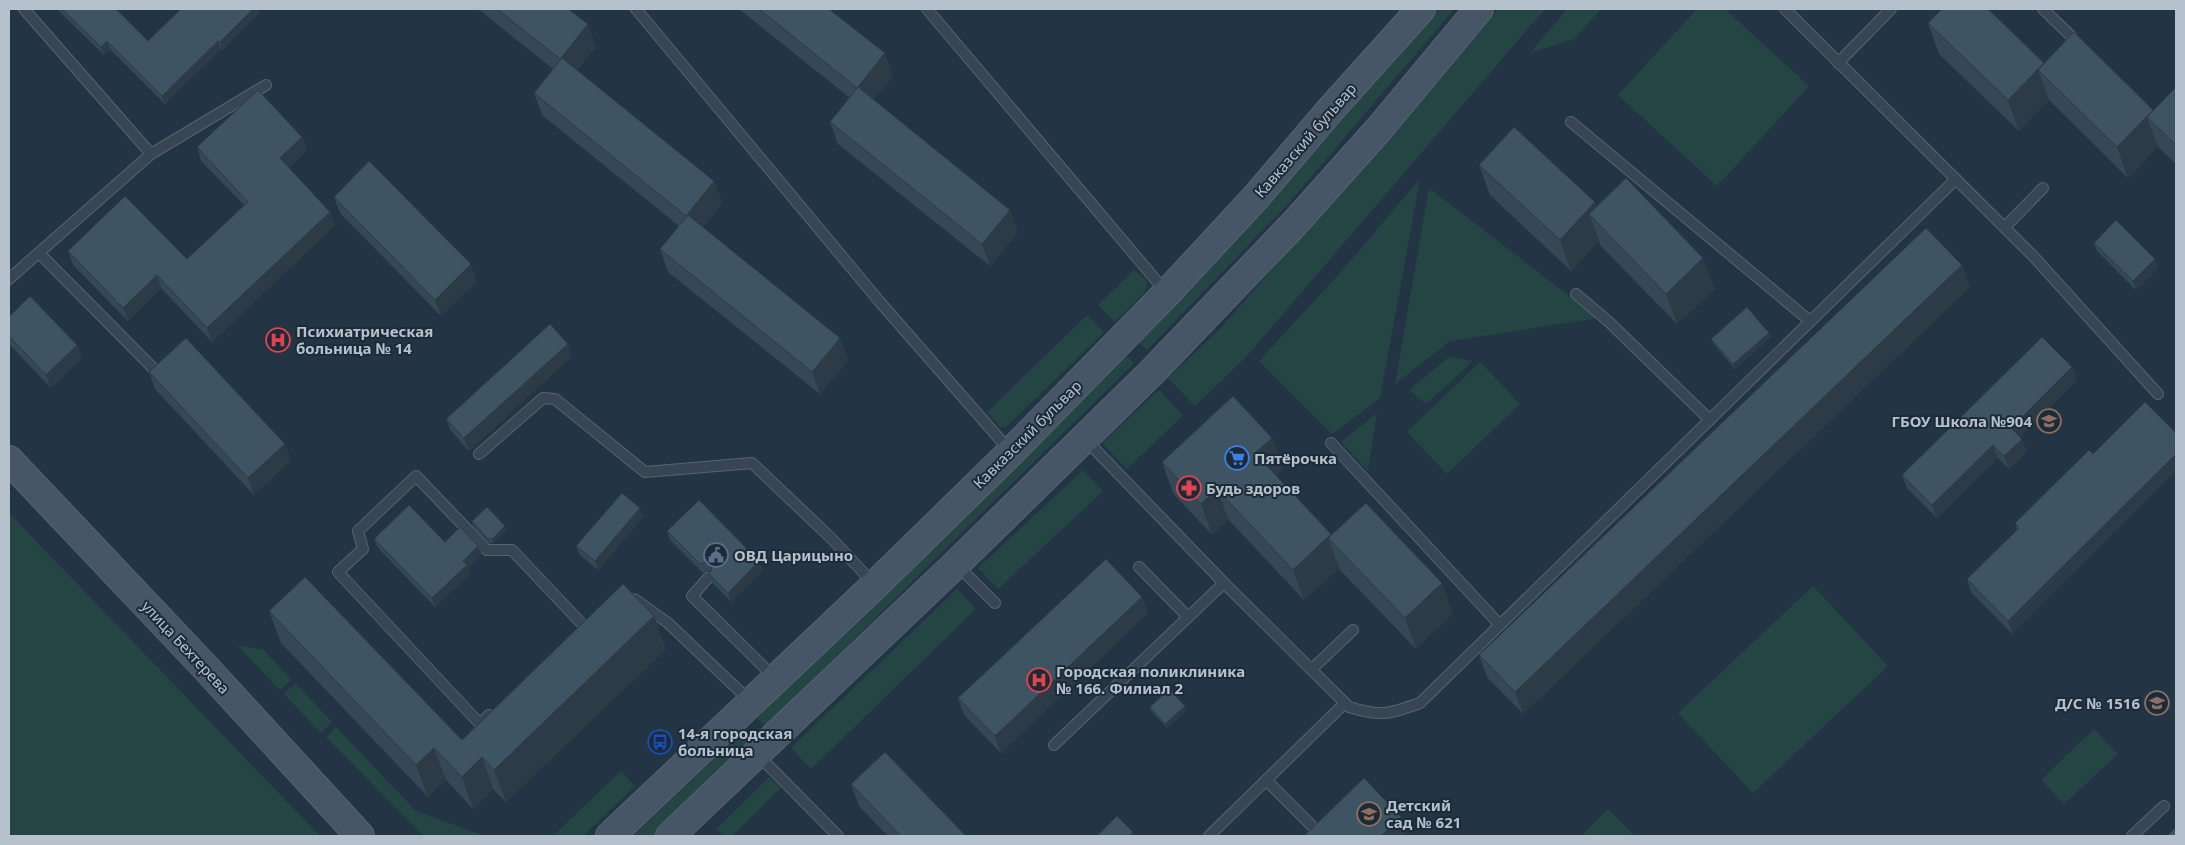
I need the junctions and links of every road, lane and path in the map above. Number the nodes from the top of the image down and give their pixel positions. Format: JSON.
{"nodes":[{"id":1,"x":24,"y":9,"type":"edge"},
{"id":2,"x":636,"y":9,"type":"edge"},
{"id":3,"x":927,"y":9,"type":"edge"},
{"id":4,"x":1478,"y":9,"type":"edge"},
{"id":5,"x":1785,"y":9,"type":"edge"},
{"id":6,"x":1891,"y":9,"type":"edge"},
{"id":7,"x":2043,"y":9,"type":"edge"},
{"id":8,"x":1413,"y":12,"type":"edge"},
{"id":9,"x":2071,"y":36,"type":"edge"},
{"id":10,"x":1838,"y":63,"type":"junction"},
{"id":11,"x":266,"y":85,"type":"dead end"},
{"id":12,"x":1572,"y":122,"type":"dead end"},
{"id":13,"x":151,"y":154,"type":"junction"},
{"id":14,"x":1956,"y":179,"type":"junction"},
{"id":15,"x":2043,"y":188,"type":"dead end"},
{"id":16,"x":2004,"y":227,"type":"junction"},
{"id":17,"x":39,"y":253,"type":"junction"},
{"id":18,"x":9,"y":279,"type":"edge"},
{"id":19,"x":1167,"y":293,"type":"junction"},
{"id":20,"x":1576,"y":294,"type":"dead end"},
{"id":21,"x":1810,"y":321,"type":"junction"},
{"id":22,"x":153,"y":368,"type":"edge"},
{"id":23,"x":2158,"y":394,"type":"dead end"},
{"id":24,"x":1710,"y":420,"type":"junction"},
{"id":25,"x":1084,"y":438,"type":"junction"},
{"id":26,"x":1331,"y":443,"type":"dead end"},
{"id":27,"x":1010,"y":452,"type":"junction"},
{"id":28,"x":479,"y":454,"type":"dead end"},
{"id":29,"x":9,"y":460,"type":"edge"},
{"id":30,"x":956,"y":564,"type":"junction"},
{"id":31,"x":1139,"y":567,"type":"dead end"},
{"id":32,"x":708,"y":578,"type":"edge"},
{"id":33,"x":1224,"y":583,"type":"junction"},
{"id":34,"x":875,"y":585,"type":"junction"},
{"id":35,"x":621,"y":597,"type":"edge"},
{"id":36,"x":995,"y":604,"type":"dead end"},
{"id":37,"x":1188,"y":618,"type":"junction"},
{"id":38,"x":583,"y":625,"type":"edge"},
{"id":39,"x":1500,"y":625,"type":"junction"},
{"id":40,"x":1353,"y":630,"type":"dead end"},
{"id":41,"x":1312,"y":669,"type":"junction"},
{"id":42,"x":776,"y":678,"type":"junction"},
{"id":43,"x":752,"y":702,"type":"junction"},
{"id":44,"x":1345,"y":703,"type":"junction"},
{"id":45,"x":494,"y":710,"type":"edge"},
{"id":46,"x":1054,"y":745,"type":"dead end"},
{"id":47,"x":756,"y":753,"type":"junction"},
{"id":48,"x":1266,"y":780,"type":"junction"},
{"id":49,"x":2164,"y":806,"type":"dead end"},
{"id":50,"x":1312,"y":826,"type":"edge"},
{"id":51,"x":360,"y":836,"type":"edge"},
{"id":52,"x":610,"y":836,"type":"edge"},
{"id":53,"x":670,"y":836,"type":"edge"},
{"id":54,"x":838,"y":836,"type":"edge"},
{"id":55,"x":1209,"y":836,"type":"edge"},
{"id":56,"x":2132,"y":836,"type":"edge"}],
"edges":[{"from":1,"to":13,"type":"lane"},
{"from":2,"to":27,"type":"lane"},
{"from":3,"to":19,"type":"lane"},
{"from":4,"to":25,"type":"street"},
{"from":5,"to":10,"type":"lane"},
{"from":6,"to":10,"type":"lane"},
{"from":7,"to":9,"type":"lane"},
{"from":8,"to":19,"type":"street","name":"Кавказский бульвар"},
{"from":10,"to":14,"type":"lane"},
{"from":11,"to":13,"type":"lane"},
{"from":12,"to":21,"type":"lane"},
{"from":13,"to":17,"type":"lane"},
{"from":14,"to":16,"type":"lane"},
{"from":14,"to":21,"type":"lane"},
{"from":15,"to":16,"type":"lane"},
{"from":16,"to":23,"type":"lane"},
{"from":17,"to":18,"type":"lane"},
{"from":17,"to":22,"type":"lane"},
{"from":19,"to":27,"type":"street","name":"Кавказский бульвар"},
{"from":20,"to":24,"type":"lane"},
{"from":21,"to":24,"type":"lane"},
{"from":24,"to":39,"type":"lane"},
{"from":25,"to":30,"type":"street"},
{"from":25,"to":33,"type":"lane"},
{"from":26,"to":39,"type":"lane"},
{"from":27,"to":34,"type":"street","name":"Кавказский бульвар"},
{"from":28,"to":34,"type":"lane"},
{"from":29,"to":51,"type":"street","name":"улица Бехтерева"},
{"from":30,"to":36,"type":"lane"},
{"from":30,"to":47,"type":"street"},
{"from":31,"to":37,"type":"lane"},
{"from":32,"to":42,"type":"lane"},
{"from":33,"to":37,"type":"lane"},
{"from":33,"to":41,"type":"lane"},
{"from":34,"to":42,"type":"street","name":"Кавказский бульвар"},
{"from":35,"to":43,"type":"lane"},
{"from":37,"to":46,"type":"lane"},
{"from":38,"to":45,"type":"lane"},
{"from":39,"to":44,"type":"lane"},
{"from":40,"to":41,"type":"lane"},
{"from":41,"to":44,"type":"lane"},
{"from":42,"to":43,"type":"street","name":"Кавказский бульвар"},
{"from":43,"to":52,"type":"street","name":"Кавказский бульвар"},
{"from":44,"to":48,"type":"lane"},
{"from":47,"to":53,"type":"street"},
{"from":47,"to":54,"type":"lane"},
{"from":48,"to":50,"type":"lane"},
{"from":48,"to":55,"type":"lane"},
{"from":49,"to":56,"type":"lane"}]}
